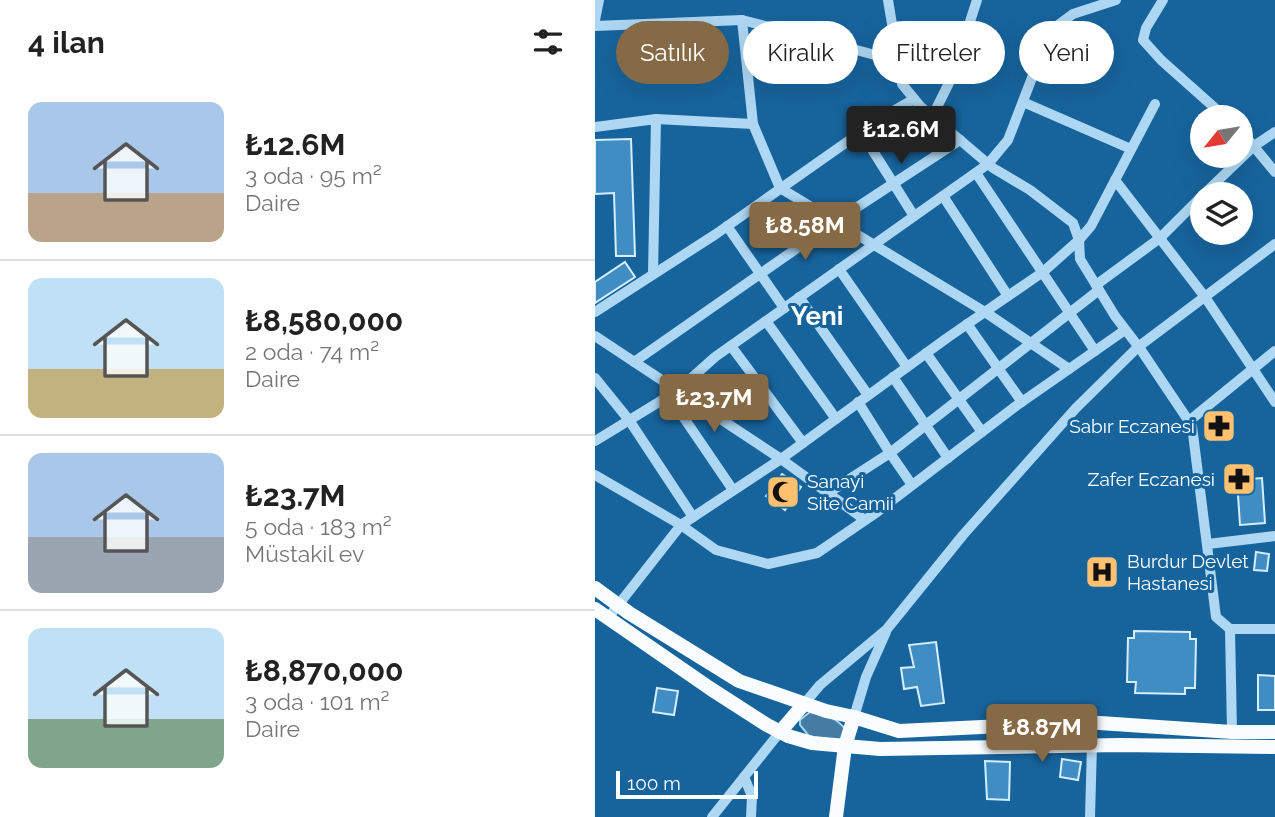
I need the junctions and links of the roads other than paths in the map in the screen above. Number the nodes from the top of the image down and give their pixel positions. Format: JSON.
{"nodes":[{"id":1,"x":888,"y":0,"type":"edge"},
{"id":2,"x":977,"y":0,"type":"edge"},
{"id":3,"x":1116,"y":0,"type":"edge"},
{"id":4,"x":1163,"y":0,"type":"edge"},
{"id":5,"x":597,"y":5,"type":"edge"},
{"id":6,"x":595,"y":20,"type":"edge"},
{"id":7,"x":742,"y":20,"type":"junction"},
{"id":8,"x":891,"y":21,"type":"edge"},
{"id":9,"x":595,"y":26,"type":"edge"},
{"id":10,"x":872,"y":54,"type":"edge"},
{"id":11,"x":902,"y":84,"type":"edge"},
{"id":12,"x":914,"y":99,"type":"junction"},
{"id":13,"x":1023,"y":103,"type":"junction"},
{"id":14,"x":1155,"y":104,"type":"dead end"},
{"id":15,"x":1212,"y":105,"type":"edge"},
{"id":16,"x":932,"y":117,"type":"junction"},
{"id":17,"x":656,"y":119,"type":"junction"},
{"id":18,"x":753,"y":124,"type":"junction"},
{"id":19,"x":595,"y":127,"type":"edge"},
{"id":20,"x":861,"y":132,"type":"junction"},
{"id":21,"x":1275,"y":132,"type":"edge"},
{"id":22,"x":960,"y":140,"type":"junction"},
{"id":23,"x":1254,"y":146,"type":"junction"},
{"id":24,"x":1131,"y":149,"type":"junction"},
{"id":25,"x":988,"y":164,"type":"junction"},
{"id":26,"x":1275,"y":172,"type":"edge"},
{"id":27,"x":976,"y":173,"type":"junction"},
{"id":28,"x":1115,"y":180,"type":"junction"},
{"id":29,"x":1217,"y":182,"type":"edge"},
{"id":30,"x":893,"y":184,"type":"junction"},
{"id":31,"x":780,"y":188,"type":"junction"},
{"id":32,"x":943,"y":196,"type":"junction"},
{"id":33,"x":1190,"y":208,"type":"edge"},
{"id":34,"x":914,"y":216,"type":"junction"},
{"id":35,"x":836,"y":221,"type":"junction"},
{"id":36,"x":726,"y":226,"type":"junction"},
{"id":37,"x":1160,"y":238,"type":"junction"},
{"id":38,"x":1079,"y":240,"type":"junction"},
{"id":39,"x":875,"y":244,"type":"junction"},
{"id":40,"x":1275,"y":244,"type":"edge"},
{"id":41,"x":839,"y":269,"type":"junction"},
{"id":42,"x":1043,"y":272,"type":"junction"},
{"id":43,"x":653,"y":274,"type":"junction"},
{"id":44,"x":760,"y":274,"type":"junction"},
{"id":45,"x":1097,"y":287,"type":"junction"},
{"id":46,"x":1008,"y":296,"type":"junction"},
{"id":47,"x":799,"y":297,"type":"junction"},
{"id":48,"x":1205,"y":297,"type":"junction"},
{"id":49,"x":784,"y":308,"type":"junction"},
{"id":50,"x":595,"y":312,"type":"edge"},
{"id":51,"x":985,"y":312,"type":"junction"},
{"id":52,"x":1070,"y":312,"type":"junction"},
{"id":53,"x":766,"y":321,"type":"junction"},
{"id":54,"x":967,"y":324,"type":"junction"},
{"id":55,"x":1125,"y":330,"type":"junction"},
{"id":56,"x":595,"y":336,"type":"edge"},
{"id":57,"x":1030,"y":342,"type":"junction"},
{"id":58,"x":731,"y":346,"type":"junction"},
{"id":59,"x":1138,"y":346,"type":"junction"},
{"id":60,"x":1095,"y":351,"type":"junction"},
{"id":61,"x":1275,"y":351,"type":"edge"},
{"id":62,"x":926,"y":353,"type":"junction"},
{"id":63,"x":634,"y":362,"type":"junction"},
{"id":64,"x":907,"y":367,"type":"junction"},
{"id":65,"x":998,"y":368,"type":"junction"},
{"id":66,"x":1254,"y":368,"type":"junction"},
{"id":67,"x":1069,"y":369,"type":"junction"},
{"id":68,"x":893,"y":377,"type":"junction"},
{"id":69,"x":595,"y":378,"type":"edge"},
{"id":70,"x":673,"y":393,"type":"junction"},
{"id":71,"x":863,"y":399,"type":"junction"},
{"id":72,"x":958,"y":399,"type":"junction"},
{"id":73,"x":1022,"y":402,"type":"junction"},
{"id":74,"x":1275,"y":402,"type":"edge"},
{"id":75,"x":836,"y":419,"type":"junction"},
{"id":76,"x":629,"y":421,"type":"junction"},
{"id":77,"x":1189,"y":421,"type":"junction"},
{"id":78,"x":925,"y":425,"type":"junction"},
{"id":79,"x":982,"y":432,"type":"junction"},
{"id":80,"x":595,"y":441,"type":"edge"},
{"id":81,"x":803,"y":443,"type":"junction"},
{"id":82,"x":890,"y":453,"type":"junction"},
{"id":83,"x":947,"y":458,"type":"junction"},
{"id":84,"x":781,"y":459,"type":"junction"},
{"id":85,"x":595,"y":475,"type":"edge"},
{"id":86,"x":912,"y":485,"type":"junction"},
{"id":87,"x":733,"y":490,"type":"junction"},
{"id":88,"x":828,"y":493,"type":"junction"},
{"id":89,"x":693,"y":517,"type":"junction"},
{"id":90,"x":865,"y":520,"type":"junction"},
{"id":91,"x":681,"y":525,"type":"junction"},
{"id":92,"x":1275,"y":536,"type":"edge"},
{"id":93,"x":1208,"y":544,"type":"junction"},
{"id":94,"x":595,"y":588,"type":"edge"},
{"id":95,"x":618,"y":605,"type":"junction"},
{"id":96,"x":595,"y":609,"type":"edge"},
{"id":97,"x":608,"y":618,"type":"junction"},
{"id":98,"x":887,"y":629,"type":"junction"},
{"id":99,"x":1230,"y":629,"type":"junction"},
{"id":100,"x":1275,"y":629,"type":"edge"},
{"id":101,"x":804,"y":704,"type":"junction"},
{"id":102,"x":854,"y":717,"type":"junction"},
{"id":103,"x":780,"y":732,"type":"junction"},
{"id":104,"x":1232,"y":732,"type":"junction"},
{"id":105,"x":1275,"y":732,"type":"edge"},
{"id":106,"x":1092,"y":745,"type":"junction"},
{"id":107,"x":845,"y":746,"type":"junction"},
{"id":108,"x":1275,"y":747,"type":"edge"},
{"id":109,"x":744,"y":777,"type":"junction"},
{"id":110,"x":712,"y":817,"type":"edge"},
{"id":111,"x":751,"y":817,"type":"edge"},
{"id":112,"x":836,"y":817,"type":"edge"},
{"id":113,"x":1090,"y":817,"type":"edge"}],
"edges":[{"from":1,"to":8,"type":"street"},
{"from":2,"to":16,"type":"street"},
{"from":3,"to":13,"type":"street"},
{"from":4,"to":15,"type":"street"},
{"from":5,"to":6,"type":"street"},
{"from":7,"to":9,"type":"street"},
{"from":7,"to":10,"type":"street"},
{"from":7,"to":18,"type":"street"},
{"from":11,"to":12,"type":"street"},
{"from":12,"to":16,"type":"street"},
{"from":12,"to":20,"type":"street"},
{"from":13,"to":24,"type":"street"},
{"from":13,"to":25,"type":"street"},
{"from":14,"to":24,"type":"street"},
{"from":16,"to":22,"type":"street"},
{"from":17,"to":18,"type":"street"},
{"from":17,"to":19,"type":"street"},
{"from":17,"to":43,"type":"street"},
{"from":18,"to":31,"type":"street"},
{"from":20,"to":30,"type":"street"},
{"from":20,"to":31,"type":"street"},
{"from":21,"to":23,"type":"street"},
{"from":22,"to":25,"type":"street"},
{"from":22,"to":30,"type":"street"},
{"from":23,"to":26,"type":"street"},
{"from":23,"to":29,"type":"street"},
{"from":24,"to":28,"type":"street"},
{"from":25,"to":27,"type":"street"},
{"from":25,"to":38,"type":"street"},
{"from":27,"to":32,"type":"street"},
{"from":27,"to":42,"type":"street"},
{"from":28,"to":37,"type":"street"},
{"from":28,"to":38,"type":"street"},
{"from":30,"to":34,"type":"street"},
{"from":30,"to":35,"type":"street"},
{"from":31,"to":35,"type":"street"},
{"from":31,"to":36,"type":"street"},
{"from":32,"to":34,"type":"street"},
{"from":32,"to":46,"type":"street"},
{"from":33,"to":37,"type":"street"},
{"from":34,"to":39,"type":"street"},
{"from":35,"to":39,"type":"street"},
{"from":35,"to":44,"type":"street"},
{"from":36,"to":43,"type":"street"},
{"from":36,"to":44,"type":"street"},
{"from":37,"to":45,"type":"street"},
{"from":37,"to":48,"type":"street"},
{"from":38,"to":42,"type":"street"},
{"from":38,"to":45,"type":"street"},
{"from":39,"to":41,"type":"street"},
{"from":39,"to":51,"type":"street"},
{"from":40,"to":48,"type":"street"},
{"from":41,"to":47,"type":"street"},
{"from":41,"to":64,"type":"street"},
{"from":42,"to":46,"type":"street"},
{"from":42,"to":52,"type":"street"},
{"from":43,"to":50,"type":"street"},
{"from":44,"to":49,"type":"street"},
{"from":44,"to":63,"type":"street"},
{"from":45,"to":52,"type":"street"},
{"from":45,"to":55,"type":"street"},
{"from":46,"to":51,"type":"street"},
{"from":47,"to":49,"type":"street"},
{"from":47,"to":71,"type":"street"},
{"from":48,"to":59,"type":"street"},
{"from":48,"to":66,"type":"street"},
{"from":49,"to":53,"type":"street"},
{"from":51,"to":54,"type":"street"},
{"from":51,"to":57,"type":"street"},
{"from":52,"to":57,"type":"street"},
{"from":52,"to":60,"type":"street"},
{"from":53,"to":58,"type":"street"},
{"from":53,"to":75,"type":"street"},
{"from":54,"to":62,"type":"street"},
{"from":54,"to":65,"type":"street"},
{"from":55,"to":59,"type":"street"},
{"from":55,"to":60,"type":"street"},
{"from":56,"to":63,"type":"street"},
{"from":57,"to":65,"type":"street"},
{"from":57,"to":67,"type":"street"},
{"from":58,"to":70,"type":"street"},
{"from":58,"to":81,"type":"street"},
{"from":59,"to":77,"type":"street"},
{"from":59,"to":98,"type":"street"},
{"from":60,"to":67,"type":"street"},
{"from":61,"to":66,"type":"street"},
{"from":62,"to":64,"type":"street"},
{"from":62,"to":72,"type":"street"},
{"from":63,"to":70,"type":"street"},
{"from":64,"to":68,"type":"street"},
{"from":65,"to":72,"type":"street"},
{"from":65,"to":73,"type":"street"},
{"from":66,"to":74,"type":"street"},
{"from":66,"to":77,"type":"street"},
{"from":67,"to":73,"type":"street"},
{"from":68,"to":71,"type":"street"},
{"from":68,"to":78,"type":"street"},
{"from":69,"to":76,"type":"street"},
{"from":70,"to":76,"type":"street"},
{"from":70,"to":84,"type":"street"},
{"from":70,"to":87,"type":"street"},
{"from":71,"to":75,"type":"street"},
{"from":71,"to":82,"type":"street"},
{"from":72,"to":78,"type":"street"},
{"from":72,"to":79,"type":"street"},
{"from":73,"to":79,"type":"street"},
{"from":75,"to":81,"type":"street"},
{"from":76,"to":80,"type":"street"},
{"from":76,"to":89,"type":"street"},
{"from":77,"to":93,"type":"street"},
{"from":78,"to":82,"type":"street"},
{"from":78,"to":83,"type":"street"},
{"from":79,"to":83,"type":"street"},
{"from":81,"to":84,"type":"street"},
{"from":82,"to":86,"type":"street"},
{"from":82,"to":88,"type":"street"},
{"from":83,"to":86,"type":"street"},
{"from":84,"to":87,"type":"street"},
{"from":84,"to":88,"type":"street"},
{"from":85,"to":91,"type":"street"},
{"from":86,"to":90,"type":"street"},
{"from":87,"to":89,"type":"street"},
{"from":88,"to":90,"type":"street"},
{"from":89,"to":91,"type":"street"},
{"from":90,"to":91,"type":"street"},
{"from":91,"to":95,"type":"street"},
{"from":92,"to":93,"type":"street"},
{"from":93,"to":99,"type":"street"},
{"from":94,"to":95,"type":"main road"},
{"from":95,"to":97,"type":"street"},
{"from":95,"to":101,"type":"main road"},
{"from":96,"to":97,"type":"main road"},
{"from":97,"to":103,"type":"main road"},
{"from":98,"to":101,"type":"street"},
{"from":98,"to":102,"type":"street"},
{"from":99,"to":100,"type":"street"},
{"from":99,"to":104,"type":"street"},
{"from":101,"to":102,"type":"main road"},
{"from":101,"to":103,"type":"main road"},
{"from":102,"to":104,"type":"main road"},
{"from":102,"to":107,"type":"main road"},
{"from":103,"to":107,"type":"main road"},
{"from":103,"to":109,"type":"street"},
{"from":104,"to":105,"type":"main road"},
{"from":106,"to":107,"type":"main road"},
{"from":106,"to":108,"type":"main road"},
{"from":106,"to":113,"type":"street"},
{"from":107,"to":112,"type":"main road"},
{"from":109,"to":110,"type":"street"},
{"from":109,"to":111,"type":"street"}]}
